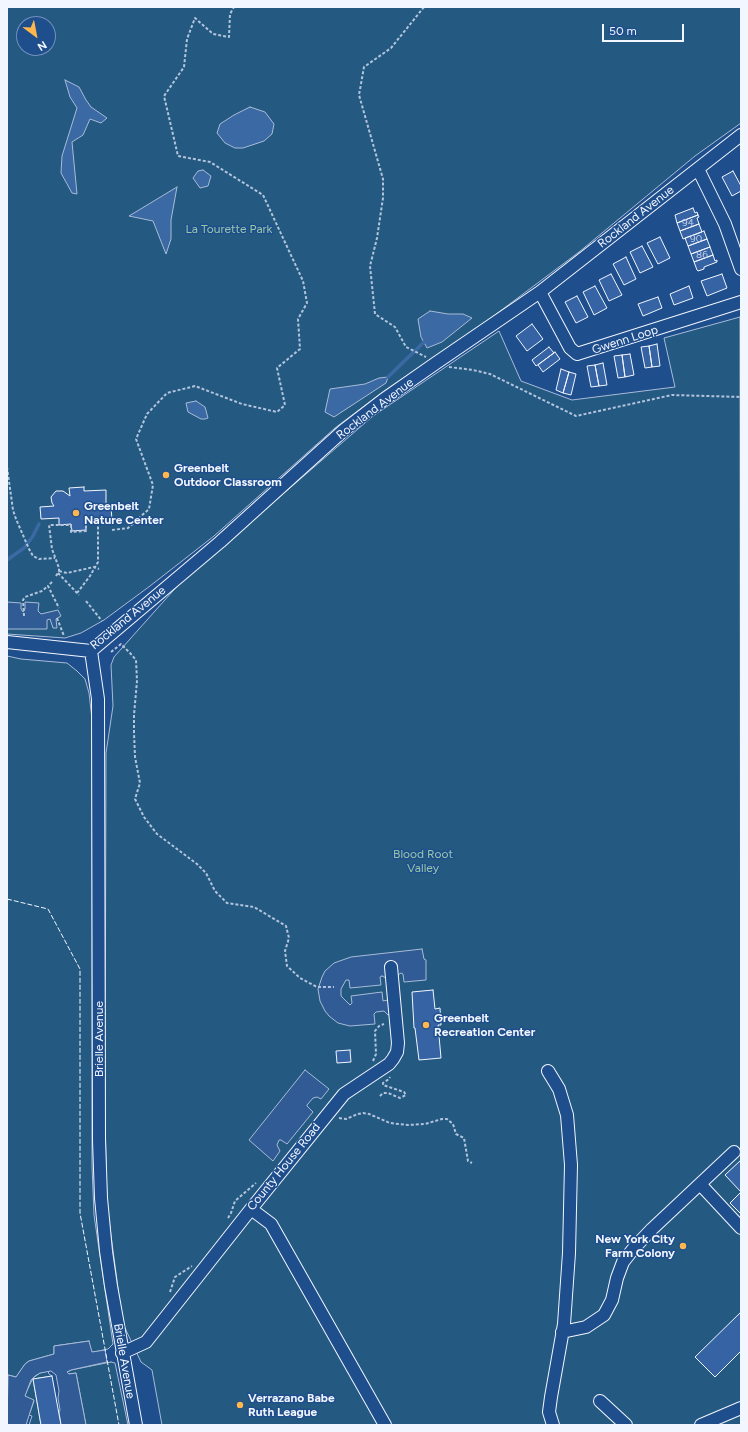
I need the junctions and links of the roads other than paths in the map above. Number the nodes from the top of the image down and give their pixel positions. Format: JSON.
{"nodes":[{"id":1,"x":741,"y":135,"type":"edge"},
{"id":2,"x":698,"y":169,"type":"junction"},
{"id":3,"x":741,"y":269,"type":"edge"},
{"id":4,"x":540,"y":292,"type":"junction"},
{"id":5,"x":741,"y":302,"type":"edge"},
{"id":6,"x":7,"y":642,"type":"edge"},
{"id":7,"x":91,"y":651,"type":"junction"},
{"id":8,"x":391,"y":967,"type":"dead end"},
{"id":9,"x":548,"y":1071,"type":"dead end"},
{"id":10,"x":734,"y":1152,"type":"dead end"},
{"id":11,"x":700,"y":1184,"type":"junction"},
{"id":12,"x":251,"y":1209,"type":"junction"},
{"id":13,"x":741,"y":1228,"type":"edge"},
{"id":14,"x":562,"y":1332,"type":"junction"},
{"id":15,"x":122,"y":1353,"type":"junction"},
{"id":16,"x":600,"y":1401,"type":"dead end"},
{"id":17,"x":741,"y":1408,"type":"edge"},
{"id":18,"x":613,"y":1421,"type":"edge"},
{"id":19,"x":136,"y":1425,"type":"edge"},
{"id":20,"x":385,"y":1425,"type":"edge"},
{"id":21,"x":552,"y":1425,"type":"edge"},
{"id":22,"x":626,"y":1425,"type":"edge"},
{"id":23,"x":701,"y":1425,"type":"edge"}],
"edges":[{"from":1,"to":2,"type":"street","name":"Rockland Avenue"},
{"from":2,"to":3,"type":"street"},
{"from":2,"to":4,"type":"street","name":"Rockland Avenue"},
{"from":4,"to":5,"type":"street","name":"Gwenn Loop"},
{"from":4,"to":7,"type":"street","name":"Rockland Avenue"},
{"from":6,"to":7,"type":"street","name":"Rockland Avenue"},
{"from":7,"to":15,"type":"street","name":"Brielle Avenue"},
{"from":8,"to":12,"type":"street","name":"County House Road"},
{"from":9,"to":14,"type":"street"},
{"from":10,"to":11,"type":"street"},
{"from":11,"to":13,"type":"street"},
{"from":11,"to":14,"type":"street"},
{"from":12,"to":15,"type":"street","name":"County House Road"},
{"from":12,"to":20,"type":"street"},
{"from":14,"to":21,"type":"street"},
{"from":15,"to":19,"type":"street","name":"Brielle Avenue"},
{"from":16,"to":18,"type":"street"},
{"from":17,"to":23,"type":"street"},
{"from":18,"to":22,"type":"street"}]}
